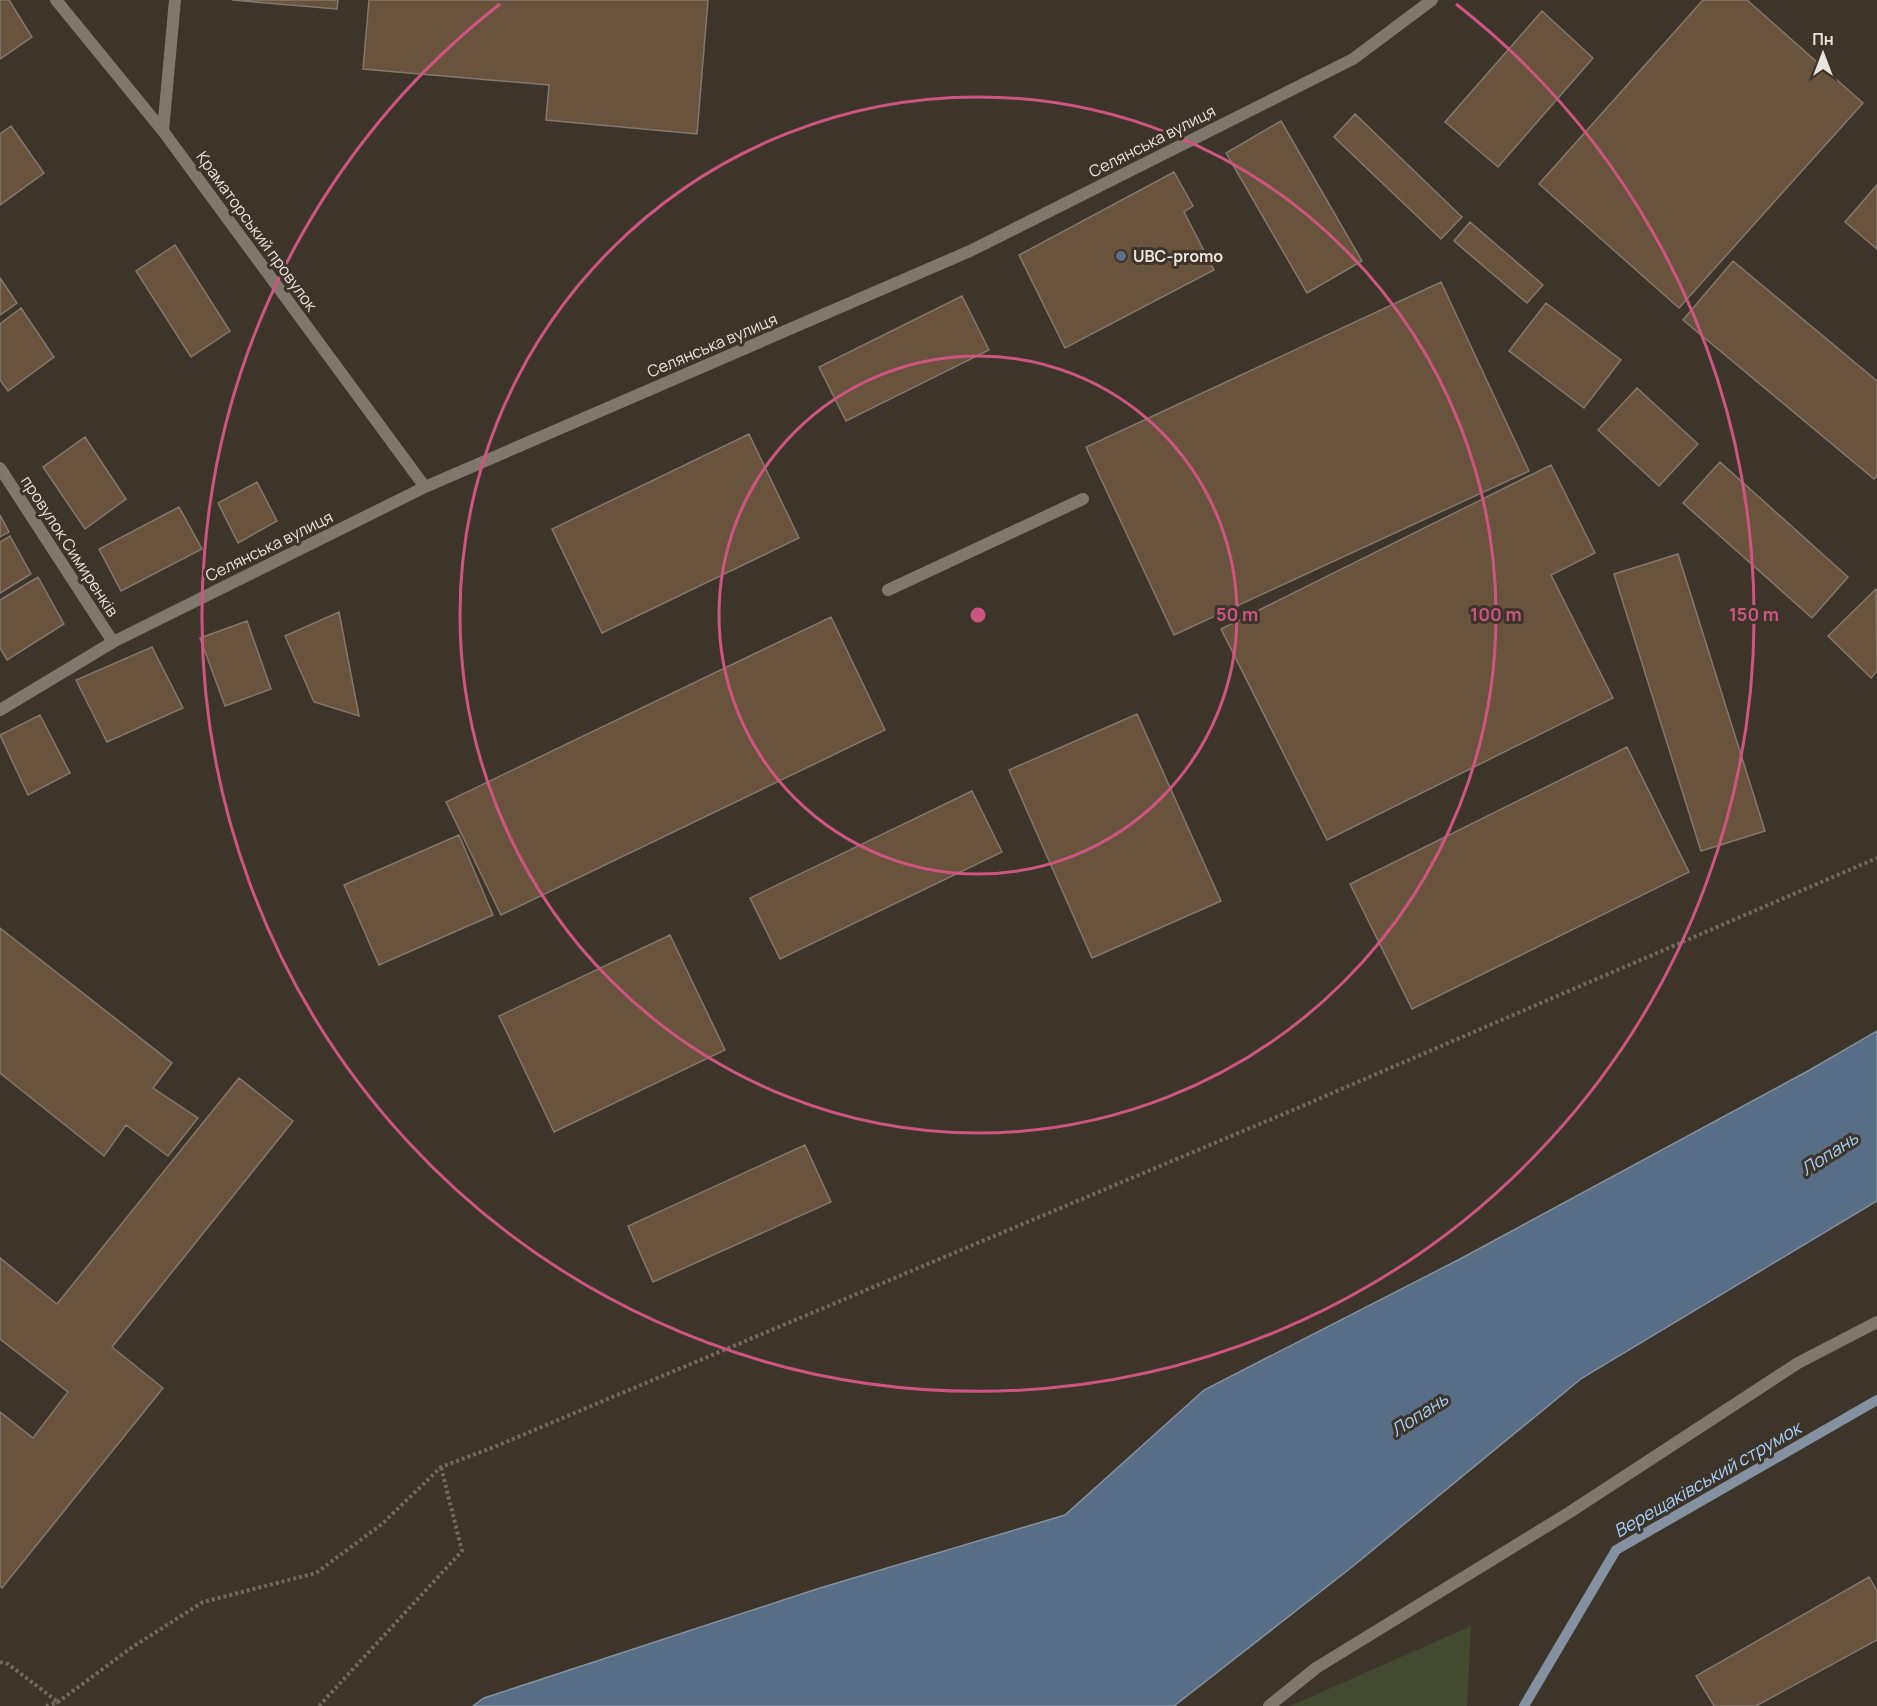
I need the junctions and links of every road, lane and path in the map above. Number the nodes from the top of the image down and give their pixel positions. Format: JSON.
{"nodes":[{"id":1,"x":56,"y":0,"type":"edge"},
{"id":2,"x":176,"y":0,"type":"edge"},
{"id":3,"x":1432,"y":0,"type":"edge"},
{"id":4,"x":163,"y":131,"type":"junction"},
{"id":5,"x":0,"y":468,"type":"edge"},
{"id":6,"x":426,"y":487,"type":"junction"},
{"id":7,"x":1083,"y":499,"type":"dead end"},
{"id":8,"x":888,"y":590,"type":"dead end"},
{"id":9,"x":113,"y":642,"type":"junction"},
{"id":10,"x":0,"y":710,"type":"edge"},
{"id":11,"x":1877,"y":858,"type":"edge"},
{"id":12,"x":1877,"y":1322,"type":"edge"},
{"id":13,"x":441,"y":1467,"type":"junction"},
{"id":14,"x":0,"y":1662,"type":"edge"},
{"id":15,"x":56,"y":1704,"type":"edge"},
{"id":16,"x":46,"y":1706,"type":"edge"},
{"id":17,"x":319,"y":1706,"type":"edge"},
{"id":18,"x":1269,"y":1706,"type":"edge"}],
"edges":[{"from":1,"to":4,"type":"street","name":"Краматорський провулок"},
{"from":2,"to":4,"type":"street"},
{"from":3,"to":6,"type":"street","name":"Селянська вулиця"},
{"from":4,"to":6,"type":"street","name":"Краматорський провулок"},
{"from":5,"to":9,"type":"street","name":"провулок Симиренків"},
{"from":6,"to":9,"type":"street","name":"Селянська вулиця"},
{"from":7,"to":8,"type":"street"},
{"from":9,"to":10,"type":"street","name":"Селянська вулиця"},
{"from":11,"to":13,"type":"path"},
{"from":12,"to":18,"type":"street"},
{"from":13,"to":15,"type":"path"},
{"from":13,"to":17,"type":"path"},
{"from":14,"to":15,"type":"path"},
{"from":15,"to":16,"type":"path"}]}
